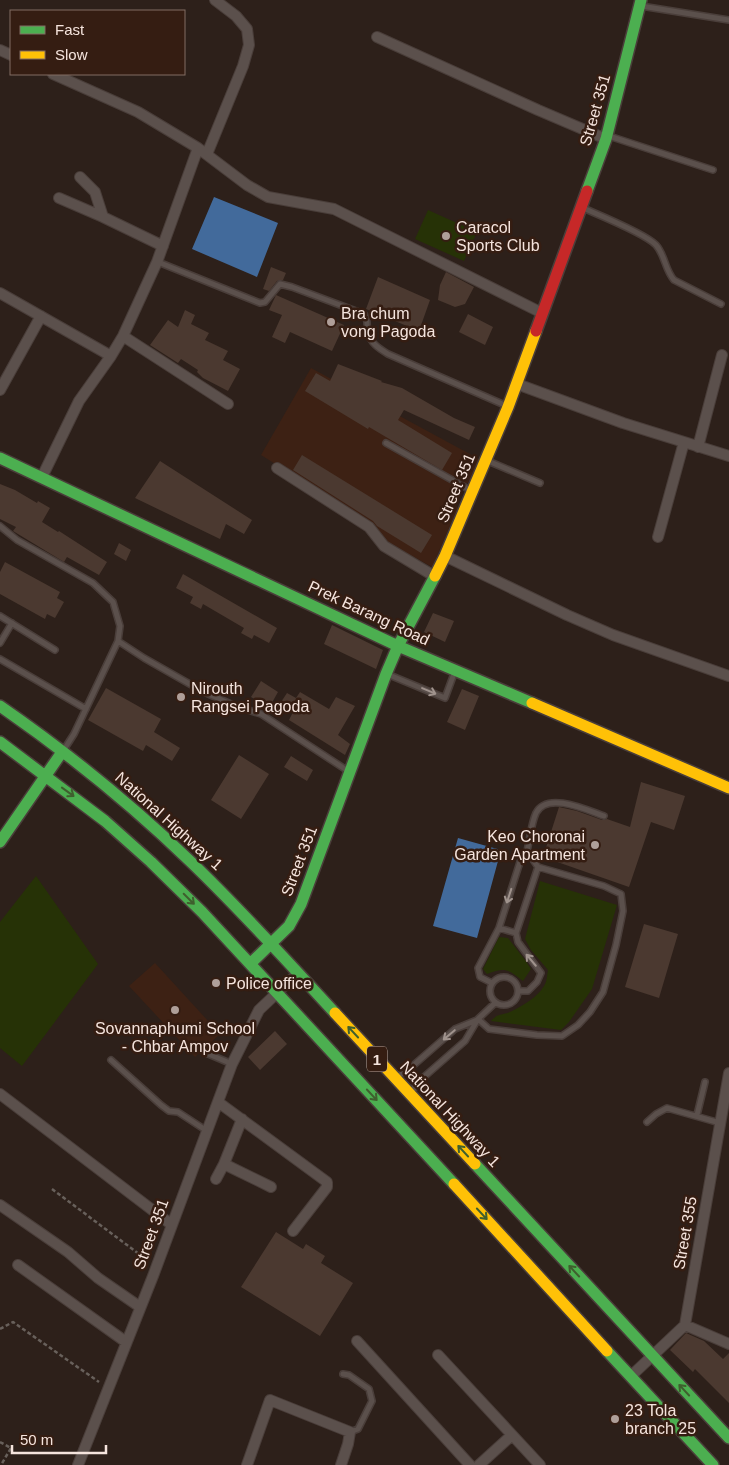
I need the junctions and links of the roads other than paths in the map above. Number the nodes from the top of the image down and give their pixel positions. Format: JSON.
{"nodes":[{"id":1,"x":215,"y":0,"type":"edge"},
{"id":2,"x":640,"y":3,"type":"edge"},
{"id":3,"x":729,"y":20,"type":"edge"},
{"id":4,"x":377,"y":37,"type":"dead end"},
{"id":5,"x":55,"y":75,"type":"edge"},
{"id":6,"x":606,"y":137,"type":"junction"},
{"id":7,"x":203,"y":151,"type":"junction"},
{"id":8,"x":713,"y":170,"type":"dead end"},
{"id":9,"x":80,"y":177,"type":"dead end"},
{"id":10,"x":58,"y":198,"type":"dead end"},
{"id":11,"x":580,"y":206,"type":"junction"},
{"id":12,"x":104,"y":217,"type":"junction"},
{"id":13,"x":163,"y":246,"type":"junction"},
{"id":14,"x":157,"y":262,"type":"junction"},
{"id":15,"x":0,"y":293,"type":"edge"},
{"id":16,"x":722,"y":304,"type":"dead end"},
{"id":17,"x":542,"y":313,"type":"junction"},
{"id":18,"x":41,"y":316,"type":"junction"},
{"id":19,"x":122,"y":336,"type":"junction"},
{"id":20,"x":722,"y":355,"type":"dead end"},
{"id":21,"x":111,"y":356,"type":"junction"},
{"id":22,"x":516,"y":384,"type":"junction"},
{"id":23,"x":0,"y":390,"type":"edge"},
{"id":24,"x":228,"y":404,"type":"dead end"},
{"id":25,"x":508,"y":406,"type":"junction"},
{"id":26,"x":684,"y":442,"type":"junction"},
{"id":27,"x":386,"y":443,"type":"dead end"},
{"id":28,"x":698,"y":447,"type":"junction"},
{"id":29,"x":729,"y":456,"type":"edge"},
{"id":30,"x":0,"y":458,"type":"edge"},
{"id":31,"x":486,"y":460,"type":"junction"},
{"id":32,"x":277,"y":468,"type":"dead end"},
{"id":33,"x":42,"y":478,"type":"junction"},
{"id":34,"x":540,"y":483,"type":"dead end"},
{"id":35,"x":473,"y":491,"type":"junction"},
{"id":36,"x":0,"y":526,"type":"edge"},
{"id":37,"x":658,"y":537,"type":"dead end"},
{"id":38,"x":445,"y":556,"type":"junction"},
{"id":39,"x":434,"y":576,"type":"junction"},
{"id":40,"x":0,"y":616,"type":"edge"},
{"id":41,"x":12,"y":623,"type":"junction"},
{"id":42,"x":118,"y":641,"type":"junction"},
{"id":43,"x":0,"y":643,"type":"edge"},
{"id":44,"x":398,"y":646,"type":"junction"},
{"id":45,"x":55,"y":650,"type":"dead end"},
{"id":46,"x":0,"y":659,"type":"edge"},
{"id":47,"x":456,"y":670,"type":"junction"},
{"id":48,"x":386,"y":674,"type":"junction"},
{"id":49,"x":729,"y":676,"type":"edge"},
{"id":50,"x":0,"y":706,"type":"edge"},
{"id":51,"x":86,"y":709,"type":"junction"},
{"id":52,"x":0,"y":742,"type":"edge"},
{"id":53,"x":62,"y":752,"type":"junction"},
{"id":54,"x":350,"y":773,"type":"junction"},
{"id":55,"x":45,"y":776,"type":"junction"},
{"id":56,"x":729,"y":788,"type":"edge"},
{"id":57,"x":604,"y":816,"type":"dead end"},
{"id":58,"x":0,"y":842,"type":"edge"},
{"id":59,"x":527,"y":851,"type":"junction"},
{"id":60,"x":538,"y":867,"type":"junction"},
{"id":61,"x":499,"y":928,"type":"junction"},
{"id":62,"x":516,"y":933,"type":"junction"},
{"id":63,"x":271,"y":944,"type":"junction"},
{"id":64,"x":251,"y":964,"type":"junction"},
{"id":65,"x":298,"y":973,"type":"junction"},
{"id":66,"x":492,"y":983,"type":"junction"},
{"id":67,"x":518,"y":991,"type":"junction"},
{"id":68,"x":277,"y":992,"type":"junction"},
{"id":69,"x":495,"y":1003,"type":"junction"},
{"id":70,"x":478,"y":1019,"type":"junction"},
{"id":71,"x":206,"y":1053,"type":"dead end"},
{"id":72,"x":111,"y":1060,"type":"dead end"},
{"id":73,"x":232,"y":1064,"type":"junction"},
{"id":74,"x":729,"y":1073,"type":"edge"},
{"id":75,"x":395,"y":1078,"type":"junction"},
{"id":76,"x":705,"y":1082,"type":"dead end"},
{"id":77,"x":0,"y":1094,"type":"edge"},
{"id":78,"x":410,"y":1094,"type":"junction"},
{"id":79,"x":218,"y":1102,"type":"junction"},
{"id":80,"x":726,"y":1102,"type":"edge"},
{"id":81,"x":697,"y":1115,"type":"junction"},
{"id":82,"x":242,"y":1119,"type":"junction"},
{"id":83,"x":647,"y":1122,"type":"dead end"},
{"id":84,"x":720,"y":1123,"type":"junction"},
{"id":85,"x":206,"y":1131,"type":"junction"},
{"id":86,"x":224,"y":1164,"type":"junction"},
{"id":87,"x":216,"y":1179,"type":"dead end"},
{"id":88,"x":272,"y":1186,"type":"dead end"},
{"id":89,"x":0,"y":1205,"type":"edge"},
{"id":90,"x":172,"y":1225,"type":"junction"},
{"id":91,"x":293,"y":1230,"type":"dead end"},
{"id":92,"x":18,"y":1265,"type":"dead end"},
{"id":93,"x":140,"y":1307,"type":"junction"},
{"id":94,"x":685,"y":1325,"type":"junction"},
{"id":95,"x":357,"y":1341,"type":"dead end"},
{"id":96,"x":126,"y":1342,"type":"junction"},
{"id":97,"x":729,"y":1344,"type":"edge"},
{"id":98,"x":438,"y":1355,"type":"dead end"},
{"id":99,"x":652,"y":1356,"type":"junction"},
{"id":100,"x":343,"y":1374,"type":"dead end"},
{"id":101,"x":631,"y":1376,"type":"junction"},
{"id":102,"x":350,"y":1432,"type":"junction"},
{"id":103,"x":512,"y":1435,"type":"junction"},
{"id":104,"x":729,"y":1438,"type":"edge"},
{"id":105,"x":78,"y":1465,"type":"edge"},
{"id":106,"x":247,"y":1465,"type":"edge"},
{"id":107,"x":341,"y":1465,"type":"edge"},
{"id":108,"x":470,"y":1465,"type":"edge"},
{"id":109,"x":479,"y":1465,"type":"edge"},
{"id":110,"x":540,"y":1465,"type":"edge"},
{"id":111,"x":713,"y":1465,"type":"edge"}],
"edges":[{"from":1,"to":7,"type":"street"},
{"from":2,"to":3,"type":"lane"},
{"from":2,"to":6,"type":"main road","name":"Street 351"},
{"from":4,"to":6,"type":"street"},
{"from":5,"to":7,"type":"street"},
{"from":6,"to":8,"type":"lane"},
{"from":6,"to":11,"type":"main road","name":"Street 351"},
{"from":7,"to":13,"type":"street"},
{"from":7,"to":17,"type":"street"},
{"from":9,"to":12,"type":"street"},
{"from":10,"to":12,"type":"street"},
{"from":11,"to":16,"type":"lane"},
{"from":11,"to":17,"type":"main road","name":"Street 351"},
{"from":12,"to":13,"type":"street"},
{"from":13,"to":14,"type":"street"},
{"from":14,"to":19,"type":"street"},
{"from":14,"to":25,"type":"lane"},
{"from":15,"to":18,"type":"street"},
{"from":17,"to":22,"type":"main road","name":"Street 351"},
{"from":18,"to":21,"type":"street"},
{"from":18,"to":23,"type":"street"},
{"from":19,"to":21,"type":"street"},
{"from":19,"to":24,"type":"street"},
{"from":20,"to":28,"type":"street"},
{"from":21,"to":33,"type":"street"},
{"from":22,"to":25,"type":"main road","name":"Street 351"},
{"from":22,"to":26,"type":"street"},
{"from":25,"to":31,"type":"main road","name":"Street 351"},
{"from":26,"to":28,"type":"street"},
{"from":26,"to":37,"type":"street"},
{"from":27,"to":35,"type":"lane"},
{"from":28,"to":29,"type":"street"},
{"from":30,"to":33,"type":"main road","name":"Prek Barang Road"},
{"from":31,"to":34,"type":"lane"},
{"from":31,"to":35,"type":"main road","name":"Street 351"},
{"from":32,"to":39,"type":"street"},
{"from":33,"to":44,"type":"main road","name":"Prek Barang Road"},
{"from":35,"to":38,"type":"main road","name":"Street 351"},
{"from":36,"to":42,"type":"lane"},
{"from":38,"to":39,"type":"main road","name":"Street 351"},
{"from":38,"to":49,"type":"street"},
{"from":39,"to":44,"type":"main road","name":"Street 351"},
{"from":40,"to":41,"type":"lane"},
{"from":41,"to":43,"type":"lane"},
{"from":41,"to":45,"type":"lane"},
{"from":42,"to":51,"type":"lane"},
{"from":42,"to":54,"type":"lane"},
{"from":44,"to":47,"type":"main road","name":"Prek Barang Road"},
{"from":44,"to":48,"type":"main road","name":"Street 351"},
{"from":46,"to":51,"type":"lane"},
{"from":48,"to":47,"type":"lane","one_way":true},
{"from":47,"to":56,"type":"main road","name":"Prek Barang Road"},
{"from":48,"to":54,"type":"main road","name":"Street 351"},
{"from":50,"to":53,"type":"main road","name":"National Highway 1","number":"1"},
{"from":51,"to":53,"type":"lane"},
{"from":52,"to":55,"type":"main road","number":"1"},
{"from":53,"to":55,"type":"main road"},
{"from":53,"to":63,"type":"main road","name":"National Highway 1","number":"1"},
{"from":54,"to":63,"type":"main road","name":"Street 351"},
{"from":55,"to":58,"type":"main road"},
{"from":55,"to":64,"type":"main road","number":"1","one_way":true},
{"from":57,"to":59,"type":"lane"},
{"from":59,"to":60,"type":"lane"},
{"from":59,"to":61,"type":"lane","one_way":true},
{"from":60,"to":62,"type":"lane"},
{"from":60,"to":70,"type":"lane"},
{"from":61,"to":62,"type":"lane"},
{"from":61,"to":66,"type":"lane"},
{"from":67,"to":62,"type":"lane","one_way":true},
{"from":63,"to":64,"type":"main road","name":"Street 351"},
{"from":63,"to":65,"type":"main road","name":"National Highway 1","number":"1"},
{"from":64,"to":68,"type":"main road","number":"1"},
{"from":65,"to":68,"type":"street","name":"Street 351"},
{"from":75,"to":65,"type":"main road","name":"National Highway 1","number":"1","one_way":true},
{"from":66,"to":67,"type":"lane"},
{"from":66,"to":69,"type":"lane"},
{"from":67,"to":69,"type":"lane"},
{"from":68,"to":73,"type":"street","name":"Street 351"},
{"from":68,"to":101,"type":"main road","number":"1","one_way":true},
{"from":69,"to":70,"type":"lane"},
{"from":70,"to":75,"type":"lane","one_way":true},
{"from":70,"to":78,"type":"lane"},
{"from":71,"to":73,"type":"lane"},
{"from":72,"to":85,"type":"lane"},
{"from":73,"to":79,"type":"street","name":"Street 351"},
{"from":74,"to":80,"type":"street","name":"Street 355"},
{"from":75,"to":78,"type":"main road","name":"National Highway 1","number":"1"},
{"from":76,"to":81,"type":"lane"},
{"from":77,"to":90,"type":"street"},
{"from":99,"to":78,"type":"main road","name":"National Highway 1","number":"1","one_way":true},
{"from":79,"to":82,"type":"street"},
{"from":79,"to":85,"type":"street","name":"Street 351"},
{"from":80,"to":84,"type":"street","name":"Street 355"},
{"from":81,"to":83,"type":"lane"},
{"from":81,"to":84,"type":"lane"},
{"from":82,"to":86,"type":"street"},
{"from":82,"to":91,"type":"street"},
{"from":84,"to":94,"type":"street","name":"Street 355"},
{"from":85,"to":90,"type":"street","name":"Street 351"},
{"from":86,"to":87,"type":"street"},
{"from":86,"to":88,"type":"street"},
{"from":89,"to":93,"type":"street"},
{"from":90,"to":93,"type":"street","name":"Street 351"},
{"from":92,"to":96,"type":"street"},
{"from":93,"to":96,"type":"street","name":"Street 351"},
{"from":94,"to":97,"type":"street"},
{"from":94,"to":99,"type":"street"},
{"from":95,"to":108,"type":"street"},
{"from":96,"to":105,"type":"street","name":"Street 351"},
{"from":98,"to":103,"type":"street"},
{"from":99,"to":101,"type":"street"},
{"from":104,"to":99,"type":"main road","name":"National Highway 1","number":"1","one_way":true},
{"from":100,"to":102,"type":"lane"},
{"from":101,"to":111,"type":"main road","number":"1"},
{"from":102,"to":106,"type":"street"},
{"from":102,"to":107,"type":"street"},
{"from":103,"to":109,"type":"street"},
{"from":103,"to":110,"type":"street"}]}
